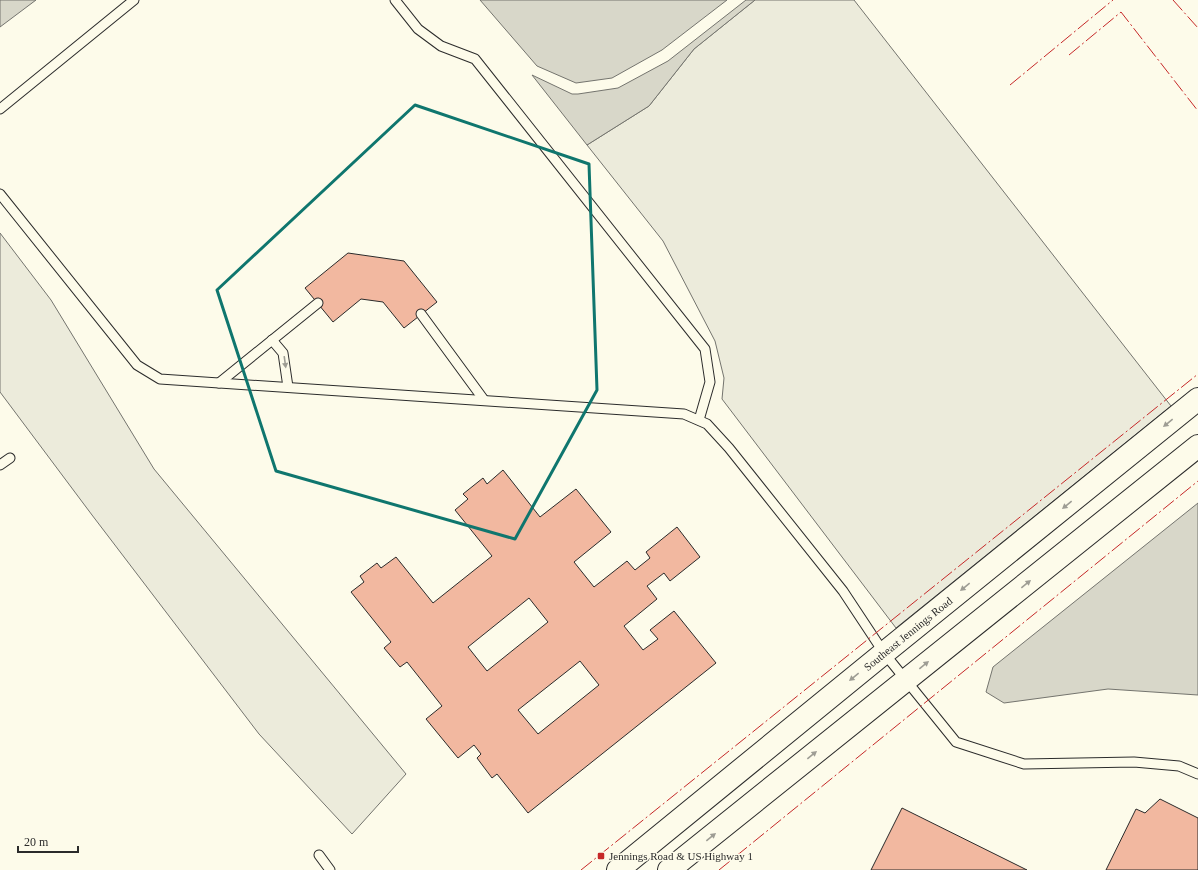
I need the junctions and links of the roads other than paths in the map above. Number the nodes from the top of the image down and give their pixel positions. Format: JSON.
{"nodes":[{"id":1,"x":134,"y":0,"type":"edge"},
{"id":2,"x":395,"y":0,"type":"edge"},
{"id":3,"x":0,"y":109,"type":"edge"},
{"id":4,"x":0,"y":194,"type":"edge"},
{"id":5,"x":318,"y":303,"type":"dead end"},
{"id":6,"x":421,"y":314,"type":"dead end"},
{"id":7,"x":272,"y":340,"type":"junction"},
{"id":8,"x":219,"y":383,"type":"junction"},
{"id":9,"x":288,"y":387,"type":"junction"},
{"id":10,"x":1198,"y":399,"type":"edge"},
{"id":11,"x":484,"y":400,"type":"junction"},
{"id":12,"x":699,"y":420,"type":"junction"},
{"id":13,"x":1198,"y":446,"type":"edge"},
{"id":14,"x":10,"y":458,"type":"dead end"},
{"id":15,"x":0,"y":465,"type":"edge"},
{"id":16,"x":884,"y":653,"type":"junction"},
{"id":17,"x":906,"y":680,"type":"junction"},
{"id":18,"x":1198,"y":774,"type":"edge"},
{"id":19,"x":319,"y":855,"type":"dead end"},
{"id":20,"x":330,"y":870,"type":"edge"},
{"id":21,"x":618,"y":870,"type":"edge"},
{"id":22,"x":669,"y":870,"type":"edge"}],
"edges":[{"from":1,"to":3,"type":"lane"},
{"from":2,"to":12,"type":"lane"},
{"from":4,"to":8,"type":"lane"},
{"from":5,"to":7,"type":"lane"},
{"from":6,"to":11,"type":"lane"},
{"from":7,"to":8,"type":"lane"},
{"from":7,"to":9,"type":"lane","one_way":true},
{"from":8,"to":9,"type":"lane"},
{"from":9,"to":11,"type":"lane"},
{"from":10,"to":16,"type":"street","name":"Southeast Jennings Road","one_way":true},
{"from":11,"to":12,"type":"lane"},
{"from":12,"to":16,"type":"lane"},
{"from":17,"to":13,"type":"street","one_way":true},
{"from":14,"to":15,"type":"lane"},
{"from":16,"to":17,"type":"lane"},
{"from":16,"to":21,"type":"street","name":"Southeast Jennings Road","one_way":true},
{"from":17,"to":18,"type":"lane"},
{"from":22,"to":17,"type":"street","one_way":true},
{"from":19,"to":20,"type":"lane"}]}
